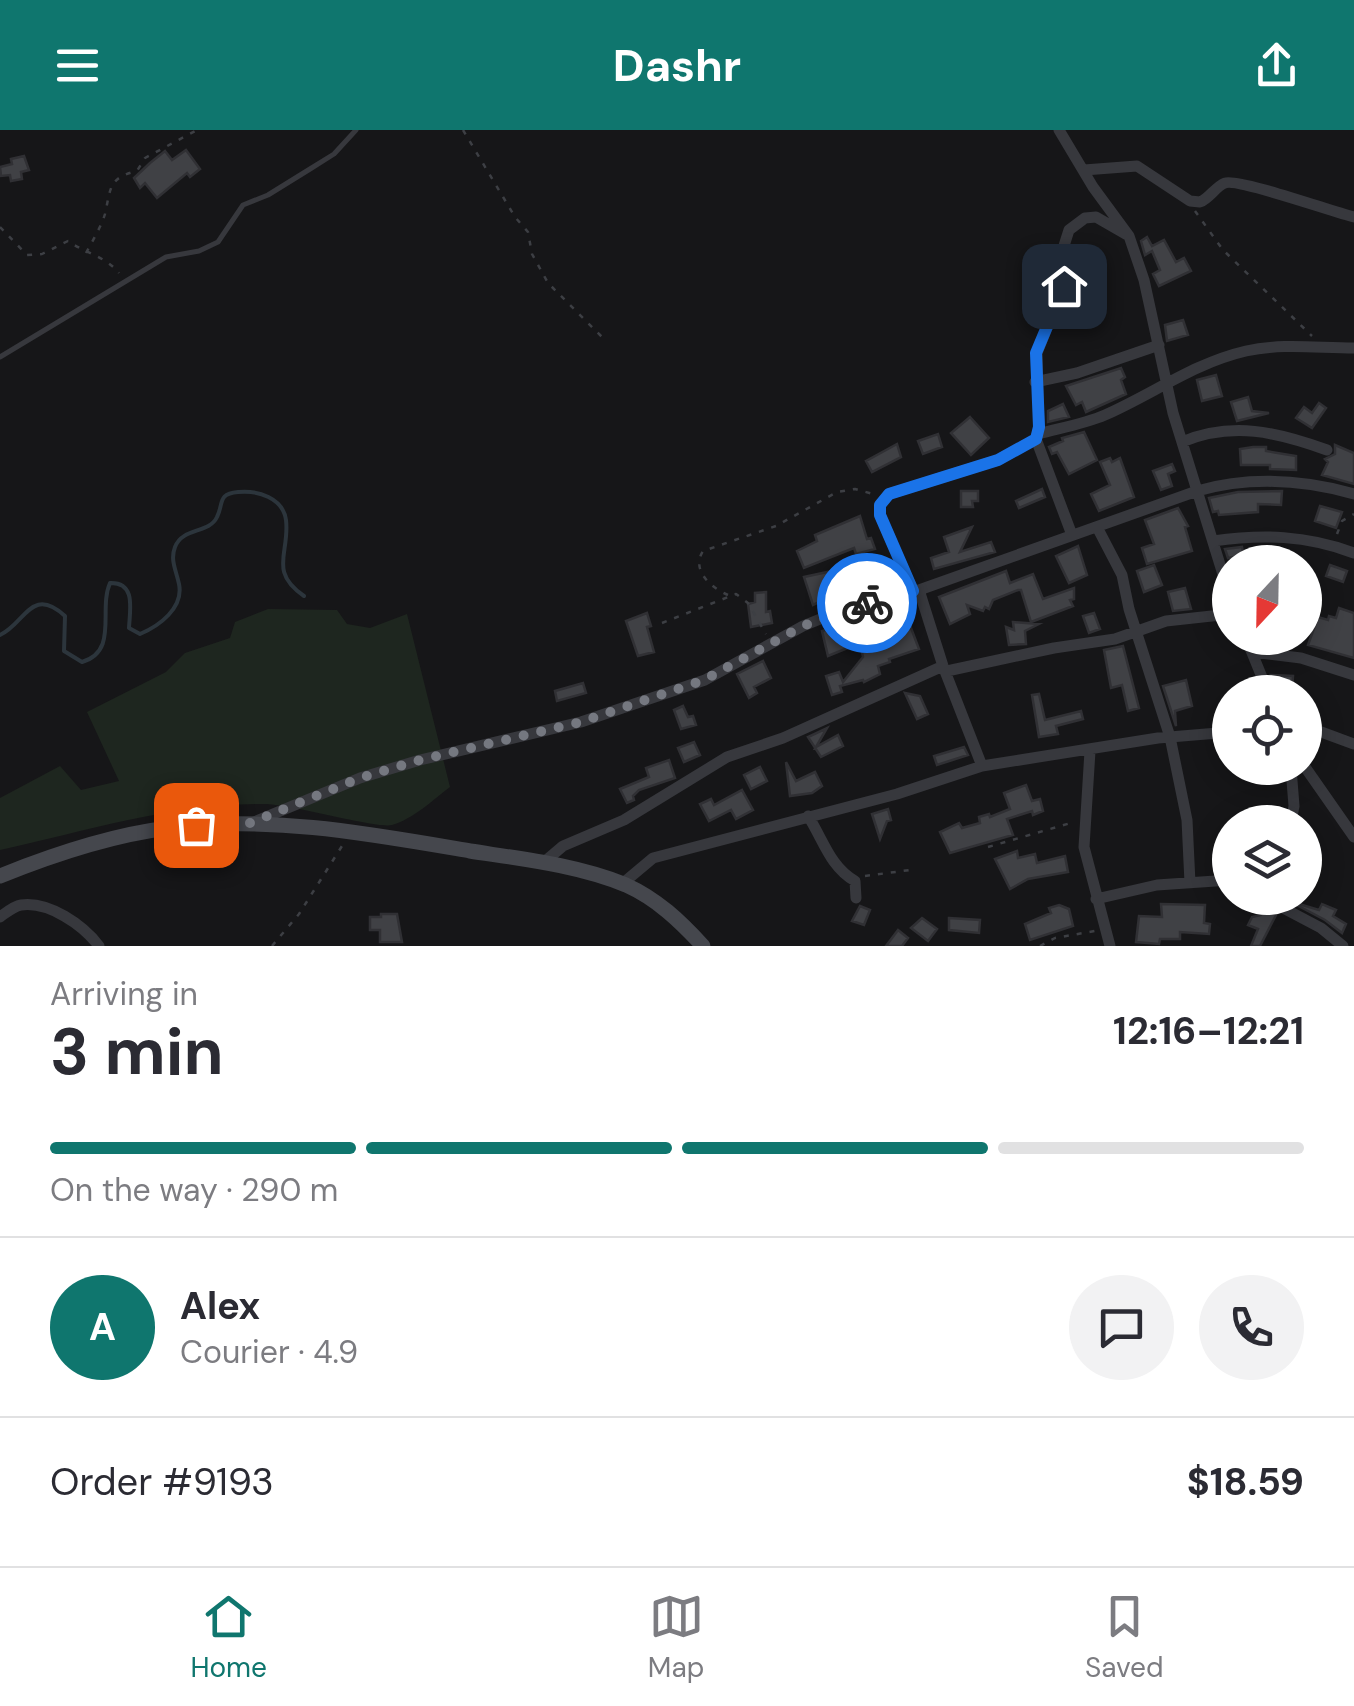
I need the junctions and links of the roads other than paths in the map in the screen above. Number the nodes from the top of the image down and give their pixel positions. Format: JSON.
{"nodes":[{"id":1,"x":356,"y":130,"type":"edge"},
{"id":2,"x":1059,"y":130,"type":"edge"},
{"id":3,"x":1084,"y":170,"type":"junction"},
{"id":4,"x":1354,"y":217,"type":"edge"},
{"id":5,"x":1129,"y":236,"type":"junction"},
{"id":6,"x":1159,"y":344,"type":"junction"},
{"id":7,"x":1354,"y":348,"type":"edge"},
{"id":8,"x":0,"y":357,"type":"edge"},
{"id":9,"x":1166,"y":381,"type":"junction"},
{"id":10,"x":1035,"y":382,"type":"junction"},
{"id":11,"x":1037,"y":436,"type":"junction"},
{"id":12,"x":1182,"y":442,"type":"junction"},
{"id":13,"x":1328,"y":450,"type":"dead end"},
{"id":14,"x":1196,"y":490,"type":"junction"},
{"id":15,"x":1354,"y":494,"type":"edge"},
{"id":16,"x":1097,"y":527,"type":"junction"},
{"id":17,"x":1072,"y":536,"type":"junction"},
{"id":18,"x":1212,"y":541,"type":"junction"},
{"id":19,"x":1213,"y":545,"type":"edge"},
{"id":20,"x":1354,"y":553,"type":"edge"},
{"id":21,"x":916,"y":591,"type":"junction"},
{"id":22,"x":1212,"y":616,"type":"edge"},
{"id":23,"x":1137,"y":633,"type":"junction"},
{"id":24,"x":1276,"y":655,"type":"edge"},
{"id":25,"x":945,"y":668,"type":"junction"},
{"id":26,"x":1354,"y":675,"type":"edge"},
{"id":27,"x":1322,"y":732,"type":"edge"},
{"id":28,"x":1212,"y":733,"type":"edge"},
{"id":29,"x":1170,"y":736,"type":"junction"},
{"id":30,"x":1354,"y":744,"type":"edge"},
{"id":31,"x":1090,"y":751,"type":"junction"},
{"id":32,"x":982,"y":766,"type":"junction"},
{"id":33,"x":1318,"y":785,"type":"edge"},
{"id":34,"x":808,"y":816,"type":"junction"},
{"id":35,"x":250,"y":823,"type":"junction"},
{"id":36,"x":1354,"y":837,"type":"edge"},
{"id":37,"x":543,"y":862,"type":"junction"},
{"id":38,"x":0,"y":876,"type":"edge"},
{"id":39,"x":1212,"y":881,"type":"edge"},
{"id":40,"x":1190,"y":883,"type":"junction"},
{"id":41,"x":622,"y":884,"type":"junction"},
{"id":42,"x":856,"y":898,"type":"dead end"},
{"id":43,"x":1096,"y":899,"type":"junction"},
{"id":44,"x":1296,"y":915,"type":"edge"},
{"id":45,"x":0,"y":917,"type":"edge"},
{"id":46,"x":99,"y":946,"type":"edge"},
{"id":47,"x":702,"y":946,"type":"edge"},
{"id":48,"x":1110,"y":946,"type":"edge"},
{"id":49,"x":1343,"y":946,"type":"edge"}],
"edges":[{"from":1,"to":8,"type":"lane"},
{"from":2,"to":3,"type":"street"},
{"from":3,"to":4,"type":"street"},
{"from":3,"to":5,"type":"street"},
{"from":5,"to":6,"type":"street"},
{"from":5,"to":10,"type":"street"},
{"from":6,"to":9,"type":"street"},
{"from":6,"to":10,"type":"street"},
{"from":7,"to":9,"type":"street"},
{"from":9,"to":11,"type":"street"},
{"from":9,"to":12,"type":"street"},
{"from":10,"to":11,"type":"street"},
{"from":11,"to":17,"type":"street"},
{"from":11,"to":21,"type":"street"},
{"from":12,"to":13,"type":"street"},
{"from":12,"to":14,"type":"street"},
{"from":14,"to":15,"type":"street"},
{"from":14,"to":16,"type":"street"},
{"from":14,"to":18,"type":"street"},
{"from":16,"to":17,"type":"street"},
{"from":16,"to":23,"type":"street"},
{"from":17,"to":21,"type":"street"},
{"from":18,"to":19,"type":"street"},
{"from":18,"to":20,"type":"street"},
{"from":21,"to":25,"type":"street"},
{"from":21,"to":35,"type":"street"},
{"from":22,"to":23,"type":"street"},
{"from":23,"to":25,"type":"street"},
{"from":23,"to":29,"type":"street"},
{"from":24,"to":26,"type":"street"},
{"from":25,"to":32,"type":"street"},
{"from":25,"to":37,"type":"street"},
{"from":27,"to":30,"type":"street"},
{"from":28,"to":29,"type":"street"},
{"from":29,"to":31,"type":"street"},
{"from":29,"to":40,"type":"street"},
{"from":31,"to":32,"type":"street"},
{"from":31,"to":43,"type":"street"},
{"from":32,"to":34,"type":"street"},
{"from":33,"to":36,"type":"street"},
{"from":34,"to":41,"type":"street"},
{"from":34,"to":42,"type":"street"},
{"from":35,"to":37,"type":"main road"},
{"from":35,"to":38,"type":"main road"},
{"from":37,"to":41,"type":"main road"},
{"from":39,"to":40,"type":"street"},
{"from":40,"to":43,"type":"street"},
{"from":41,"to":47,"type":"main road"},
{"from":43,"to":48,"type":"street"},
{"from":44,"to":49,"type":"street"},
{"from":45,"to":46,"type":"street"}]}
